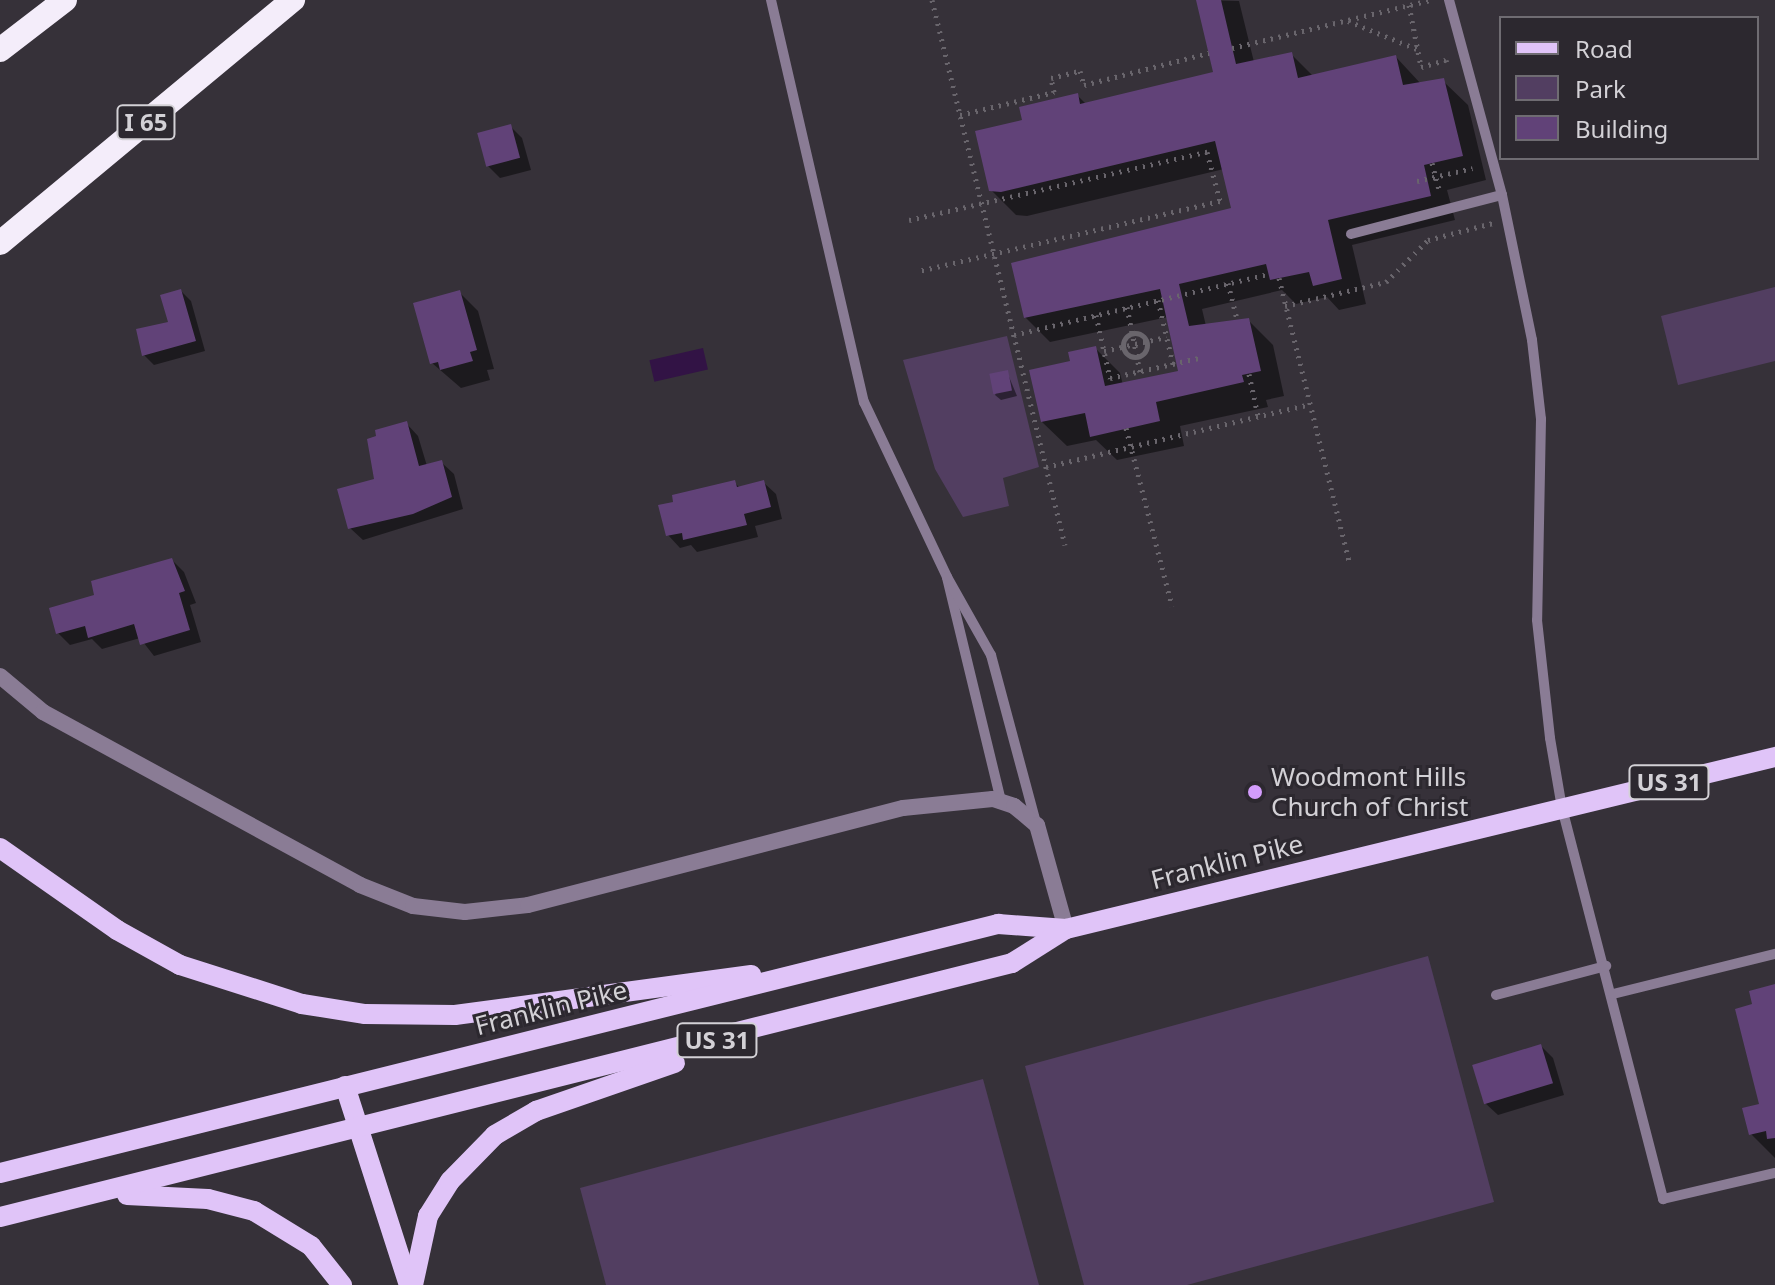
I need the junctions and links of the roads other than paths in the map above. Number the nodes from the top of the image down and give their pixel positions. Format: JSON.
{"nodes":[{"id":1,"x":65,"y":0,"type":"edge"},
{"id":2,"x":293,"y":0,"type":"edge"},
{"id":3,"x":771,"y":0,"type":"edge"},
{"id":4,"x":1449,"y":0,"type":"edge"},
{"id":5,"x":0,"y":50,"type":"edge"},
{"id":6,"x":1502,"y":195,"type":"junction"},
{"id":7,"x":1351,"y":234,"type":"dead end"},
{"id":8,"x":0,"y":243,"type":"edge"},
{"id":9,"x":947,"y":577,"type":"junction"},
{"id":10,"x":0,"y":676,"type":"edge"},
{"id":11,"x":1775,"y":757,"type":"edge"},
{"id":12,"x":1001,"y":801,"type":"junction"},
{"id":13,"x":1562,"y":808,"type":"junction"},
{"id":14,"x":1037,"y":825,"type":"junction"},
{"id":15,"x":0,"y":848,"type":"edge"},
{"id":16,"x":1066,"y":929,"type":"junction"},
{"id":17,"x":1775,"y":954,"type":"edge"},
{"id":18,"x":1606,"y":966,"type":"junction"},
{"id":19,"x":826,"y":967,"type":"junction"},
{"id":20,"x":1613,"y":994,"type":"junction"},
{"id":21,"x":1496,"y":995,"type":"dead end"},
{"id":22,"x":836,"y":1009,"type":"junction"},
{"id":23,"x":345,"y":1086,"type":"junction"},
{"id":24,"x":359,"y":1130,"type":"junction"},
{"id":25,"x":0,"y":1173,"type":"edge"},
{"id":26,"x":1775,"y":1173,"type":"edge"},
{"id":27,"x":71,"y":1200,"type":"junction"},
{"id":28,"x":0,"y":1217,"type":"edge"},
{"id":29,"x":342,"y":1285,"type":"edge"},
{"id":30,"x":411,"y":1285,"type":"edge"}],
"edges":[{"from":1,"to":5,"type":"highway"},
{"from":2,"to":8,"type":"highway","number":"I 65"},
{"from":3,"to":9,"type":"lane"},
{"from":4,"to":6,"type":"lane"},
{"from":6,"to":7,"type":"lane"},
{"from":6,"to":13,"type":"lane"},
{"from":9,"to":12,"type":"lane"},
{"from":9,"to":14,"type":"lane"},
{"from":10,"to":12,"type":"street"},
{"from":11,"to":13,"type":"main road","name":"Franklin Pike","number":"US 31"},
{"from":12,"to":14,"type":"street"},
{"from":13,"to":16,"type":"main road","name":"Franklin Pike","number":"US 31"},
{"from":13,"to":18,"type":"lane"},
{"from":14,"to":16,"type":"street"},
{"from":15,"to":19,"type":"main road"},
{"from":16,"to":19,"type":"main road","name":"Franklin Pike","number":"US 31"},
{"from":16,"to":22,"type":"main road","name":"Franklin Pike","number":"US 31"},
{"from":17,"to":20,"type":"lane"},
{"from":18,"to":20,"type":"lane"},
{"from":18,"to":21,"type":"lane"},
{"from":19,"to":23,"type":"main road","name":"Franklin Pike","number":"US 31"},
{"from":20,"to":26,"type":"lane"},
{"from":22,"to":24,"type":"main road","name":"Franklin Pike","number":"US 31"},
{"from":22,"to":30,"type":"main road"},
{"from":23,"to":24,"type":"main road"},
{"from":23,"to":25,"type":"main road","name":"Franklin Pike","number":"US 31"},
{"from":24,"to":27,"type":"main road","name":"Franklin Pike","number":"US 31"},
{"from":24,"to":30,"type":"main road"},
{"from":27,"to":28,"type":"main road","number":"US 31"},
{"from":27,"to":29,"type":"main road"}]}
